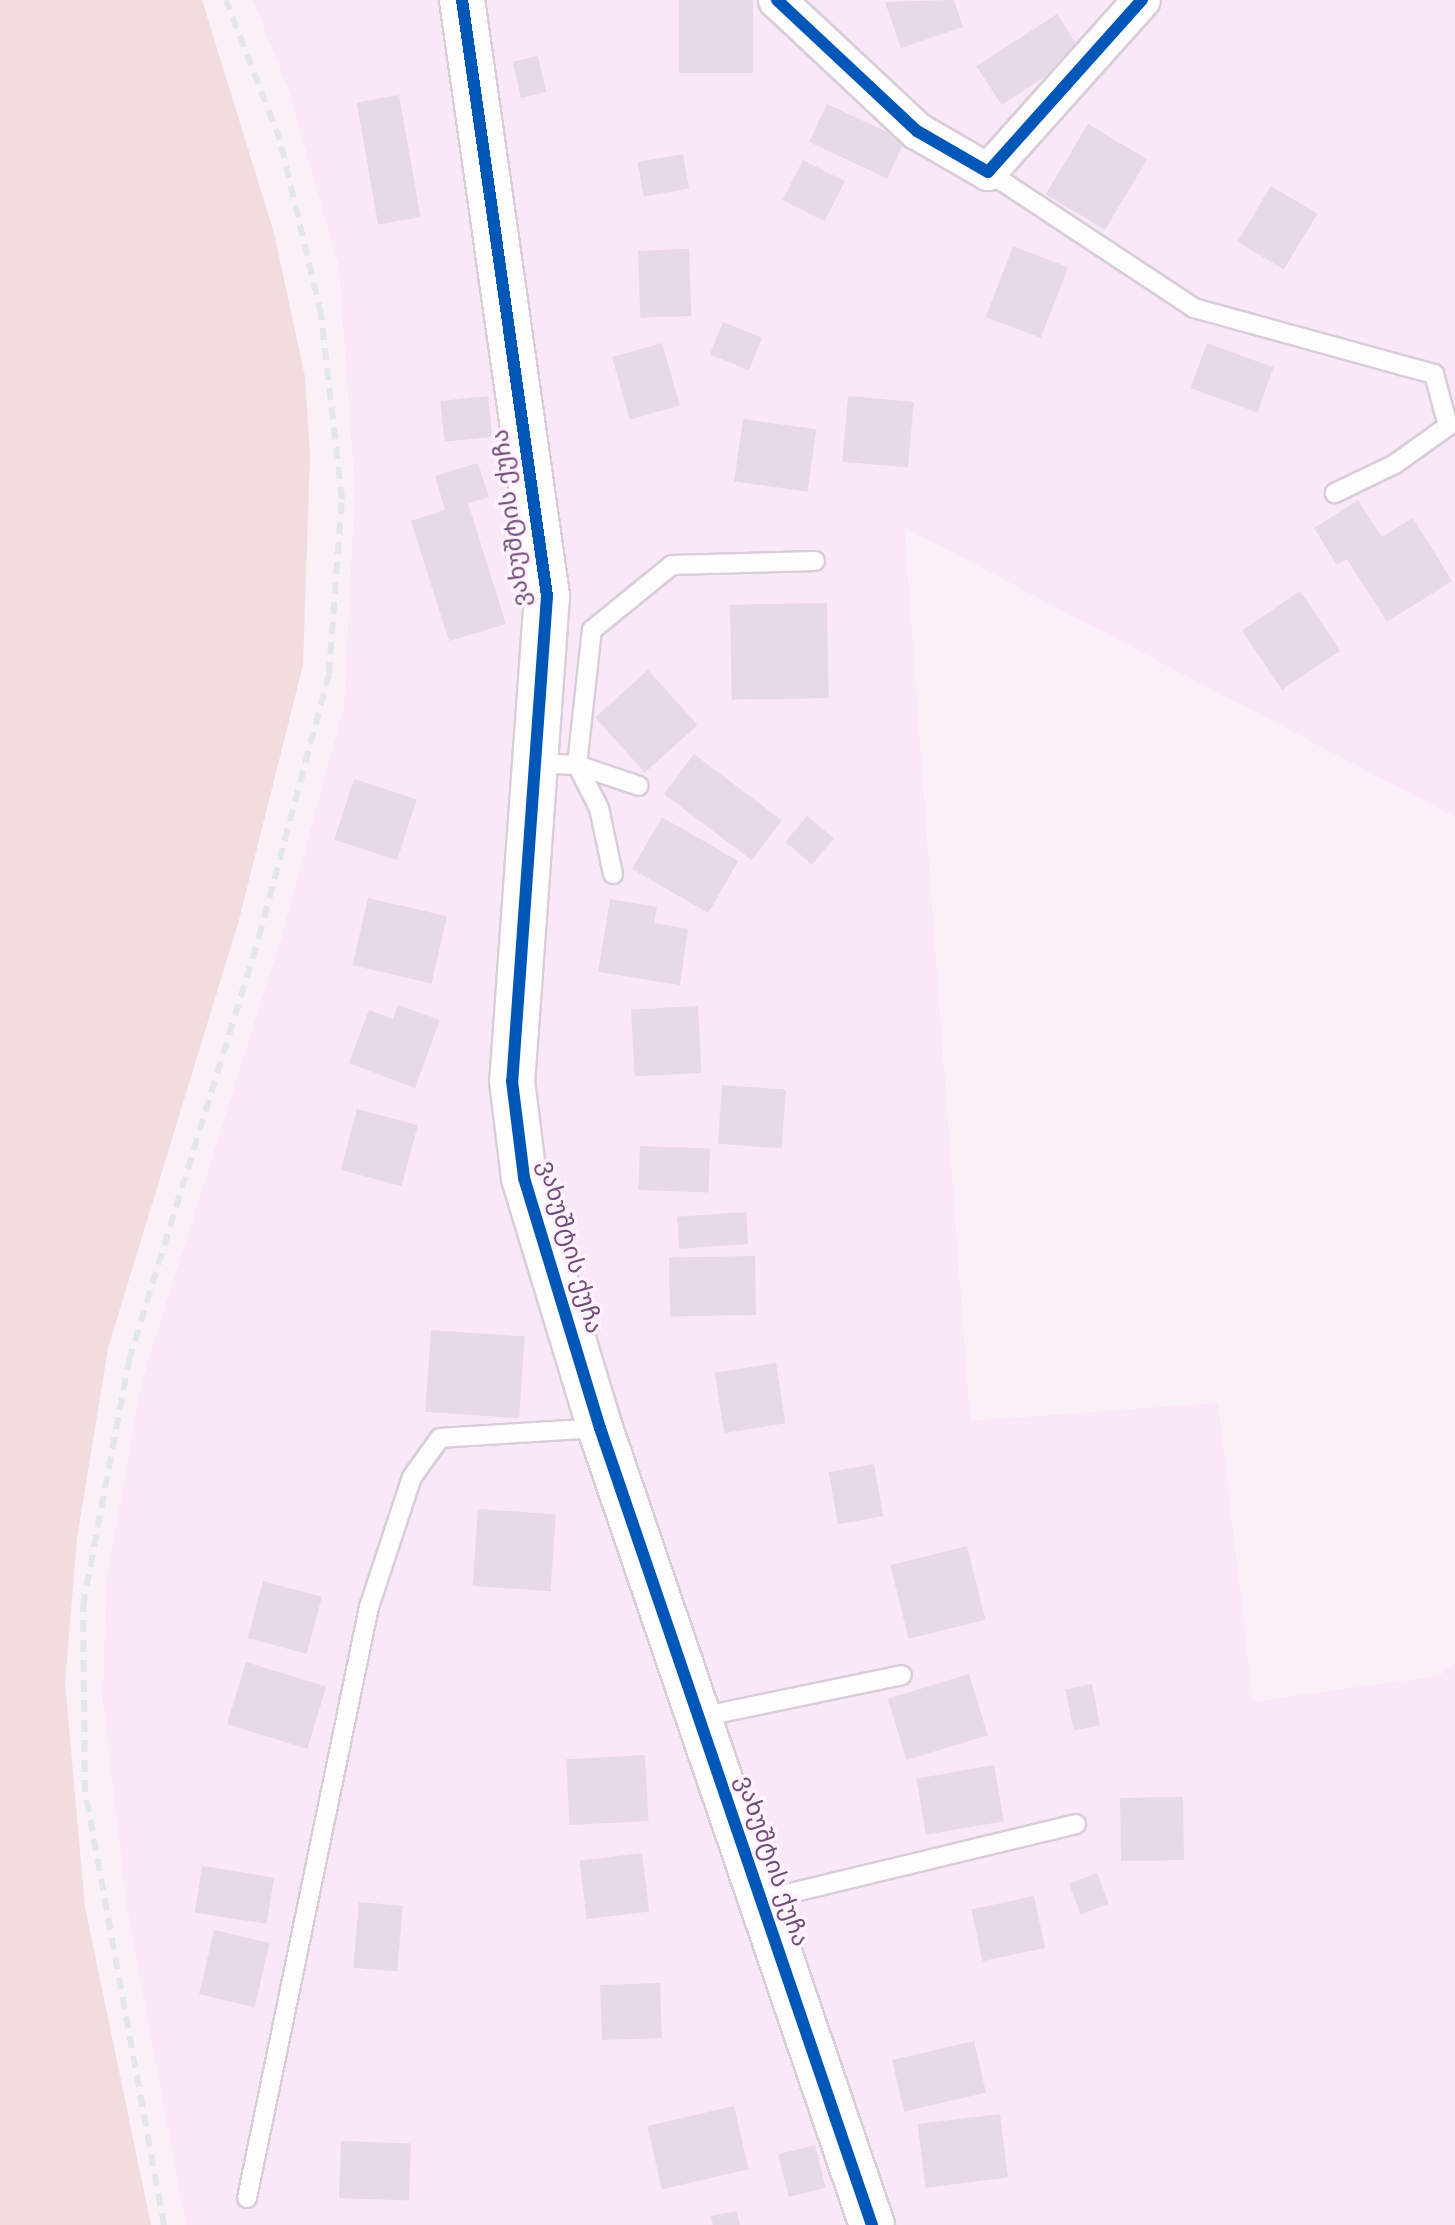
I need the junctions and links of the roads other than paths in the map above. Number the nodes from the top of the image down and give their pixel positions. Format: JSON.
{"nodes":[{"id":1,"x":777,"y":0,"type":"edge"},
{"id":2,"x":1142,"y":0,"type":"edge"},
{"id":3,"x":468,"y":1,"type":"edge"},
{"id":4,"x":988,"y":172,"type":"junction"},
{"id":5,"x":1335,"y":493,"type":"dead end"},
{"id":6,"x":815,"y":561,"type":"dead end"},
{"id":7,"x":556,"y":764,"type":"junction"},
{"id":8,"x":639,"y":786,"type":"dead end"},
{"id":9,"x":613,"y":874,"type":"dead end"},
{"id":10,"x":600,"y":1428,"type":"junction"},
{"id":11,"x":902,"y":1675,"type":"dead end"},
{"id":12,"x":700,"y":1717,"type":"junction"},
{"id":13,"x":1076,"y":1824,"type":"dead end"},
{"id":14,"x":762,"y":1900,"type":"junction"},
{"id":15,"x":247,"y":2198,"type":"dead end"},
{"id":16,"x":872,"y":2225,"type":"edge"}],
"edges":[{"from":1,"to":4,"type":"street"},
{"from":2,"to":4,"type":"street"},
{"from":3,"to":7,"type":"street","name":"ვახუშტის ქუჩა"},
{"from":4,"to":5,"type":"lane"},
{"from":6,"to":7,"type":"lane"},
{"from":7,"to":8,"type":"lane"},
{"from":7,"to":9,"type":"lane"},
{"from":7,"to":10,"type":"street","name":"ვახუშტის ქუჩა"},
{"from":10,"to":12,"type":"street","name":"ვახუშტის ქუჩა"},
{"from":10,"to":15,"type":"lane"},
{"from":11,"to":12,"type":"lane"},
{"from":12,"to":14,"type":"street","name":"ვახუშტის ქუჩა"},
{"from":13,"to":14,"type":"lane"},
{"from":14,"to":16,"type":"street","name":"ვახუშტის ქუჩა"}]}
